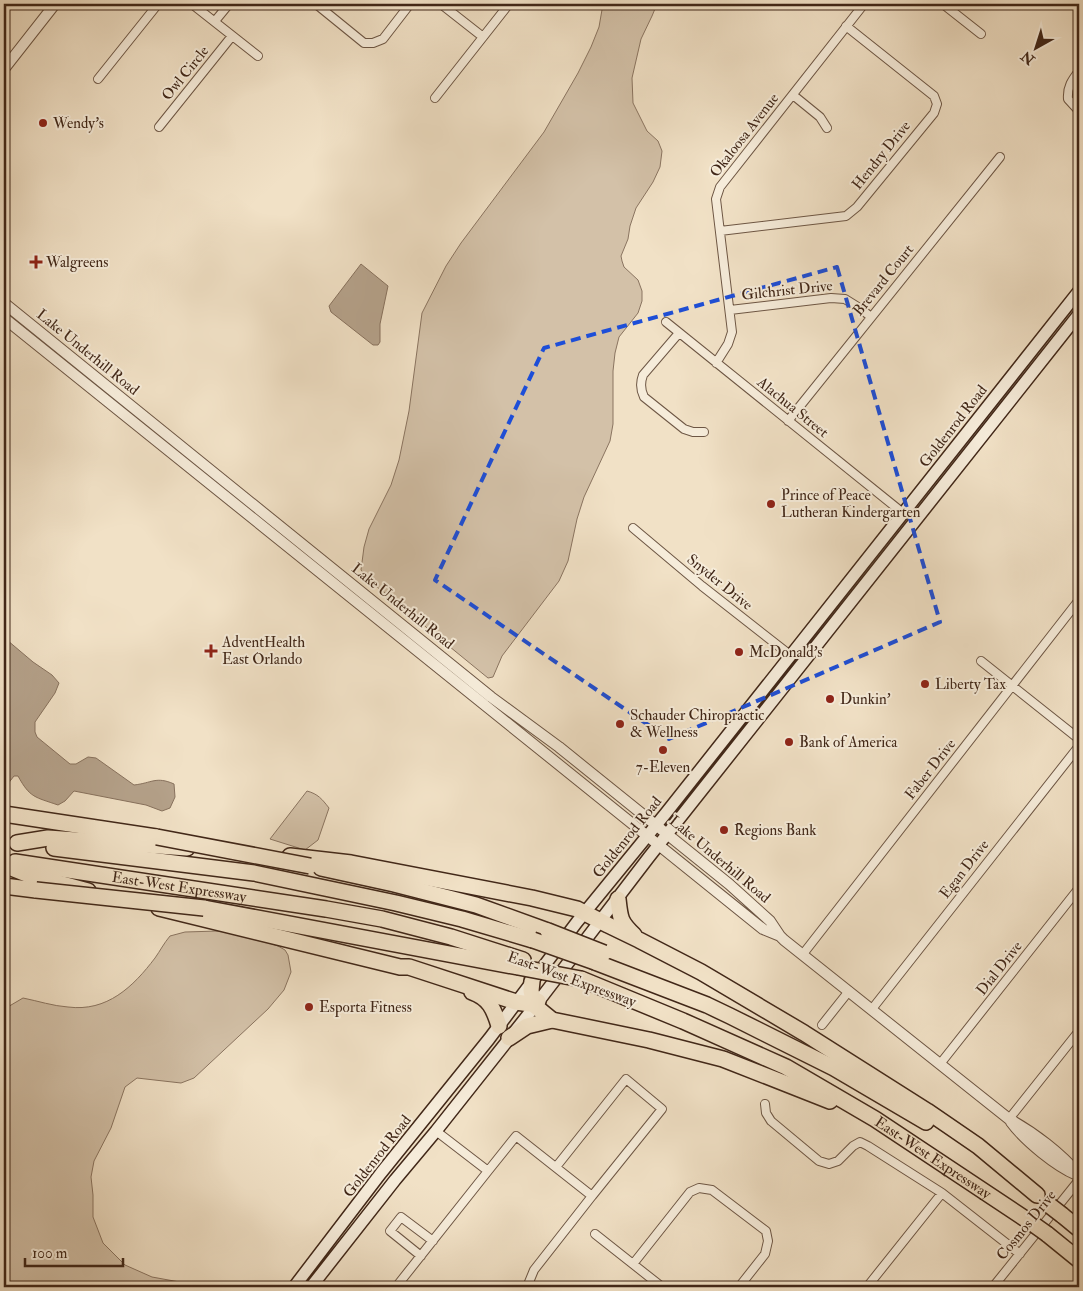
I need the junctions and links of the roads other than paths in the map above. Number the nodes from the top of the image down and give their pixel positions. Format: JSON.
{"nodes":[{"id":1,"x":55,"y":4,"type":"edge"},
{"id":2,"x":158,"y":4,"type":"edge"},
{"id":3,"x":192,"y":4,"type":"edge"},
{"id":4,"x":229,"y":4,"type":"edge"},
{"id":5,"x":316,"y":4,"type":"edge"},
{"id":6,"x":410,"y":4,"type":"edge"},
{"id":7,"x":441,"y":4,"type":"edge"},
{"id":8,"x":509,"y":4,"type":"edge"},
{"id":9,"x":864,"y":4,"type":"edge"},
{"id":10,"x":943,"y":4,"type":"edge"},
{"id":11,"x":214,"y":21,"type":"junction"},
{"id":12,"x":846,"y":26,"type":"junction"},
{"id":13,"x":981,"y":34,"type":"dead end"},
{"id":14,"x":232,"y":36,"type":"junction"},
{"id":15,"x":483,"y":37,"type":"junction"},
{"id":16,"x":258,"y":56,"type":"dead end"},
{"id":17,"x":4,"y":69,"type":"edge"},
{"id":18,"x":1079,"y":71,"type":"edge"},
{"id":19,"x":98,"y":79,"type":"dead end"},
{"id":20,"x":793,"y":95,"type":"junction"},
{"id":21,"x":435,"y":98,"type":"dead end"},
{"id":22,"x":1079,"y":111,"type":"edge"},
{"id":23,"x":159,"y":127,"type":"dead end"},
{"id":24,"x":827,"y":128,"type":"dead end"},
{"id":25,"x":1000,"y":157,"type":"dead end"},
{"id":26,"x":720,"y":231,"type":"junction"},
{"id":27,"x":1079,"y":291,"type":"edge"},
{"id":28,"x":4,"y":303,"type":"edge"},
{"id":29,"x":730,"y":310,"type":"junction"},
{"id":30,"x":1079,"y":314,"type":"edge"},
{"id":31,"x":871,"y":317,"type":"junction"},
{"id":32,"x":4,"y":318,"type":"edge"},
{"id":33,"x":666,"y":322,"type":"dead end"},
{"id":34,"x":679,"y":333,"type":"junction"},
{"id":35,"x":716,"y":363,"type":"junction"},
{"id":36,"x":788,"y":421,"type":"junction"},
{"id":37,"x":704,"y":432,"type":"dead end"},
{"id":38,"x":147,"y":434,"type":"junction"},
{"id":39,"x":173,"y":441,"type":"junction"},
{"id":40,"x":936,"y":472,"type":"junction"},
{"id":41,"x":218,"y":491,"type":"junction"},
{"id":42,"x":246,"y":499,"type":"junction"},
{"id":43,"x":903,"y":513,"type":"junction"},
{"id":44,"x":920,"y":514,"type":"junction"},
{"id":45,"x":633,"y":528,"type":"dead end"},
{"id":46,"x":890,"y":553,"type":"junction"},
{"id":47,"x":1079,"y":600,"type":"edge"},
{"id":48,"x":834,"y":602,"type":"junction"},
{"id":49,"x":387,"y":613,"type":"junction"},
{"id":50,"x":380,"y":621,"type":"junction"},
{"id":51,"x":814,"y":649,"type":"junction"},
{"id":52,"x":790,"y":655,"type":"junction"},
{"id":53,"x":981,"y":661,"type":"dead end"},
{"id":54,"x":1012,"y":686,"type":"junction"},
{"id":55,"x":778,"y":694,"type":"junction"},
{"id":56,"x":1079,"y":739,"type":"edge"},
{"id":57,"x":1079,"y":746,"type":"edge"},
{"id":58,"x":4,"y":814,"type":"edge"},
{"id":59,"x":656,"y":825,"type":"junction"},
{"id":60,"x":667,"y":834,"type":"junction"},
{"id":61,"x":647,"y":837,"type":"junction"},
{"id":62,"x":10,"y":842,"type":"edge"},
{"id":63,"x":658,"y":845,"type":"junction"},
{"id":64,"x":4,"y":861,"type":"edge"},
{"id":65,"x":4,"y":865,"type":"edge"},
{"id":66,"x":4,"y":886,"type":"edge"},
{"id":67,"x":1079,"y":888,"type":"edge"},
{"id":68,"x":618,"y":899,"type":"junction"},
{"id":69,"x":584,"y":912,"type":"junction"},
{"id":70,"x":600,"y":921,"type":"junction"},
{"id":71,"x":780,"y":936,"type":"junction"},
{"id":72,"x":639,"y":940,"type":"junction"},
{"id":73,"x":803,"y":954,"type":"junction"},
{"id":74,"x":599,"y":957,"type":"junction"},
{"id":75,"x":520,"y":963,"type":"junction"},
{"id":76,"x":400,"y":967,"type":"junction"},
{"id":77,"x":532,"y":981,"type":"junction"},
{"id":78,"x":849,"y":991,"type":"junction"},
{"id":79,"x":516,"y":1002,"type":"junction"},
{"id":80,"x":535,"y":1004,"type":"junction"},
{"id":81,"x":872,"y":1010,"type":"junction"},
{"id":82,"x":552,"y":1020,"type":"junction"},
{"id":83,"x":822,"y":1025,"type":"dead end"},
{"id":84,"x":499,"y":1026,"type":"junction"},
{"id":85,"x":1079,"y":1031,"type":"edge"},
{"id":86,"x":509,"y":1038,"type":"junction"},
{"id":87,"x":940,"y":1064,"type":"junction"},
{"id":88,"x":439,"y":1102,"type":"junction"},
{"id":89,"x":766,"y":1104,"type":"dead end"},
{"id":90,"x":875,"y":1119,"type":"junction"},
{"id":91,"x":1009,"y":1120,"type":"junction"},
{"id":92,"x":424,"y":1121,"type":"junction"},
{"id":93,"x":436,"y":1131,"type":"junction"},
{"id":94,"x":417,"y":1153,"type":"junction"},
{"id":95,"x":556,"y":1167,"type":"junction"},
{"id":96,"x":488,"y":1171,"type":"junction"},
{"id":97,"x":1079,"y":1177,"type":"edge"},
{"id":98,"x":942,"y":1193,"type":"junction"},
{"id":99,"x":1037,"y":1195,"type":"junction"},
{"id":100,"x":592,"y":1196,"type":"junction"},
{"id":101,"x":1079,"y":1229,"type":"edge"},
{"id":102,"x":596,"y":1234,"type":"dead end"},
{"id":103,"x":433,"y":1241,"type":"junction"},
{"id":104,"x":1020,"y":1254,"type":"junction"},
{"id":105,"x":421,"y":1256,"type":"junction"},
{"id":106,"x":1079,"y":1260,"type":"edge"},
{"id":107,"x":633,"y":1264,"type":"junction"},
{"id":108,"x":294,"y":1287,"type":"edge"},
{"id":109,"x":311,"y":1287,"type":"edge"},
{"id":110,"x":396,"y":1287,"type":"edge"},
{"id":111,"x":527,"y":1287,"type":"edge"},
{"id":112,"x":662,"y":1287,"type":"edge"},
{"id":113,"x":739,"y":1287,"type":"edge"},
{"id":114,"x":867,"y":1287,"type":"edge"},
{"id":115,"x":994,"y":1287,"type":"edge"}],
"edges":[{"from":1,"to":17,"type":"street"},
{"from":2,"to":19,"type":"street"},
{"from":3,"to":11,"type":"street"},
{"from":4,"to":11,"type":"street"},
{"from":5,"to":6,"type":"street"},
{"from":7,"to":15,"type":"street"},
{"from":8,"to":15,"type":"street"},
{"from":9,"to":12,"type":"street","name":"Okaloosa Avenue"},
{"from":10,"to":13,"type":"street"},
{"from":11,"to":14,"type":"street"},
{"from":12,"to":20,"type":"street","name":"Okaloosa Avenue"},
{"from":12,"to":26,"type":"street","name":"Hendry Drive"},
{"from":14,"to":16,"type":"street"},
{"from":14,"to":23,"type":"street","name":"Owl Circle"},
{"from":15,"to":21,"type":"street"},
{"from":18,"to":22,"type":"street"},
{"from":20,"to":24,"type":"street"},
{"from":20,"to":26,"type":"street","name":"Okaloosa Avenue"},
{"from":25,"to":31,"type":"street","name":"Brevard Court"},
{"from":26,"to":29,"type":"street","name":"Okaloosa Avenue"},
{"from":27,"to":40,"type":"main road","name":"Goldenrod Road"},
{"from":28,"to":39,"type":"street","name":"Lake Underhill Road"},
{"from":29,"to":31,"type":"street","name":"Gilchrist Drive"},
{"from":29,"to":35,"type":"street","name":"Okaloosa Avenue"},
{"from":30,"to":44,"type":"main road","name":"Goldenrod Road"},
{"from":31,"to":36,"type":"street","name":"Brevard Court"},
{"from":32,"to":38,"type":"street","name":"Lake Underhill Road"},
{"from":33,"to":34,"type":"street","name":"Alachua Street"},
{"from":34,"to":35,"type":"street","name":"Alachua Street"},
{"from":34,"to":37,"type":"street"},
{"from":35,"to":36,"type":"street","name":"Alachua Street"},
{"from":36,"to":43,"type":"street","name":"Alachua Street"},
{"from":38,"to":39,"type":"street"},
{"from":38,"to":41,"type":"street","name":"Lake Underhill Road"},
{"from":39,"to":42,"type":"street","name":"Lake Underhill Road"},
{"from":40,"to":43,"type":"main road","name":"Goldenrod Road"},
{"from":40,"to":44,"type":"main road"},
{"from":41,"to":42,"type":"street"},
{"from":41,"to":50,"type":"street","name":"Lake Underhill Road"},
{"from":42,"to":49,"type":"street","name":"Lake Underhill Road"},
{"from":43,"to":46,"type":"main road"},
{"from":43,"to":48,"type":"main road","name":"Goldenrod Road"},
{"from":44,"to":46,"type":"main road","name":"Goldenrod Road"},
{"from":45,"to":52,"type":"street","name":"Snyder Drive"},
{"from":46,"to":51,"type":"main road","name":"Goldenrod Road"},
{"from":47,"to":54,"type":"street","name":"Faber Drive"},
{"from":48,"to":51,"type":"main road"},
{"from":48,"to":52,"type":"main road","name":"Goldenrod Road"},
{"from":49,"to":50,"type":"street"},
{"from":49,"to":59,"type":"street","name":"Lake Underhill Road"},
{"from":50,"to":61,"type":"street","name":"Lake Underhill Road"},
{"from":51,"to":55,"type":"main road","name":"Goldenrod Road"},
{"from":52,"to":55,"type":"main road"},
{"from":52,"to":59,"type":"main road","name":"Goldenrod Road"},
{"from":53,"to":54,"type":"street"},
{"from":54,"to":56,"type":"street"},
{"from":54,"to":73,"type":"street","name":"Faber Drive"},
{"from":55,"to":60,"type":"main road","name":"Goldenrod Road"},
{"from":57,"to":81,"type":"street","name":"Egan Drive"},
{"from":58,"to":74,"type":"highway","bridge":true},
{"from":59,"to":60,"type":"street","name":"Lake Underhill Road"},
{"from":59,"to":61,"type":"main road","name":"Goldenrod Road"},
{"from":60,"to":63,"type":"main road","name":"Goldenrod Road"},
{"from":60,"to":71,"type":"street","name":"Lake Underhill Road"},
{"from":61,"to":63,"type":"street","name":"Lake Underhill Road"},
{"from":61,"to":69,"type":"main road","name":"Goldenrod Road"},
{"from":62,"to":69,"type":"highway"},
{"from":62,"to":74,"type":"highway","name":"East-West Expressway","bridge":true},
{"from":63,"to":68,"type":"main road","name":"Goldenrod Road"},
{"from":63,"to":71,"type":"street","name":"Lake Underhill Road"},
{"from":64,"to":75,"type":"highway","name":"East-West Expressway"},
{"from":65,"to":76,"type":"highway"},
{"from":66,"to":75,"type":"highway","bridge":true},
{"from":67,"to":87,"type":"street","name":"Dial Drive"},
{"from":68,"to":70,"type":"main road","name":"Goldenrod Road"},
{"from":68,"to":72,"type":"highway"},
{"from":69,"to":70,"type":"highway"},
{"from":69,"to":77,"type":"main road","name":"Goldenrod Road"},
{"from":70,"to":72,"type":"highway"},
{"from":70,"to":80,"type":"main road","name":"Goldenrod Road"},
{"from":71,"to":73,"type":"street","name":"Lake Underhill Road"},
{"from":72,"to":99,"type":"highway"},
{"from":73,"to":78,"type":"street","name":"Lake Underhill Road"},
{"from":74,"to":99,"type":"highway","name":"East-West Expressway"},
{"from":75,"to":90,"type":"highway","name":"East-West Expressway","bridge":true},
{"from":76,"to":79,"type":"highway"},
{"from":76,"to":84,"type":"highway"},
{"from":77,"to":79,"type":"main road","name":"Goldenrod Road"},
{"from":77,"to":80,"type":"highway"},
{"from":78,"to":81,"type":"street","name":"Lake Underhill Road"},
{"from":78,"to":83,"type":"street"},
{"from":79,"to":80,"type":"highway"},
{"from":79,"to":84,"type":"main road","name":"Goldenrod Road"},
{"from":80,"to":82,"type":"highway"},
{"from":80,"to":86,"type":"main road","name":"Goldenrod Road"},
{"from":81,"to":87,"type":"street","name":"Lake Underhill Road"},
{"from":82,"to":86,"type":"highway"},
{"from":82,"to":90,"type":"highway"},
{"from":84,"to":88,"type":"main road","name":"Goldenrod Road"},
{"from":85,"to":91,"type":"street"},
{"from":86,"to":93,"type":"main road","name":"Goldenrod Road"},
{"from":87,"to":91,"type":"street","name":"Lake Underhill Road"},
{"from":88,"to":92,"type":"main road","name":"Goldenrod Road"},
{"from":88,"to":93,"type":"main road"},
{"from":89,"to":98,"type":"street"},
{"from":90,"to":106,"type":"highway","name":"East-West Expressway","bridge":true},
{"from":91,"to":97,"type":"street","name":"Lake Underhill Road"},
{"from":92,"to":94,"type":"main road"},
{"from":92,"to":108,"type":"main road","name":"Goldenrod Road"},
{"from":93,"to":94,"type":"main road","name":"Goldenrod Road"},
{"from":93,"to":96,"type":"street"},
{"from":94,"to":109,"type":"main road","name":"Goldenrod Road"},
{"from":95,"to":96,"type":"street"},
{"from":95,"to":100,"type":"street"},
{"from":95,"to":100,"type":"street"},
{"from":96,"to":103,"type":"street"},
{"from":97,"to":104,"type":"street","name":"Cosmos Drive"},
{"from":98,"to":104,"type":"street"},
{"from":98,"to":114,"type":"street"},
{"from":99,"to":101,"type":"highway","name":"East-West Expressway","bridge":true},
{"from":100,"to":111,"type":"street"},
{"from":102,"to":107,"type":"street"},
{"from":103,"to":105,"type":"street"},
{"from":103,"to":105,"type":"street"},
{"from":104,"to":115,"type":"street","name":"Cosmos Drive"},
{"from":105,"to":110,"type":"street"},
{"from":107,"to":112,"type":"street"},
{"from":107,"to":113,"type":"street"}]}
